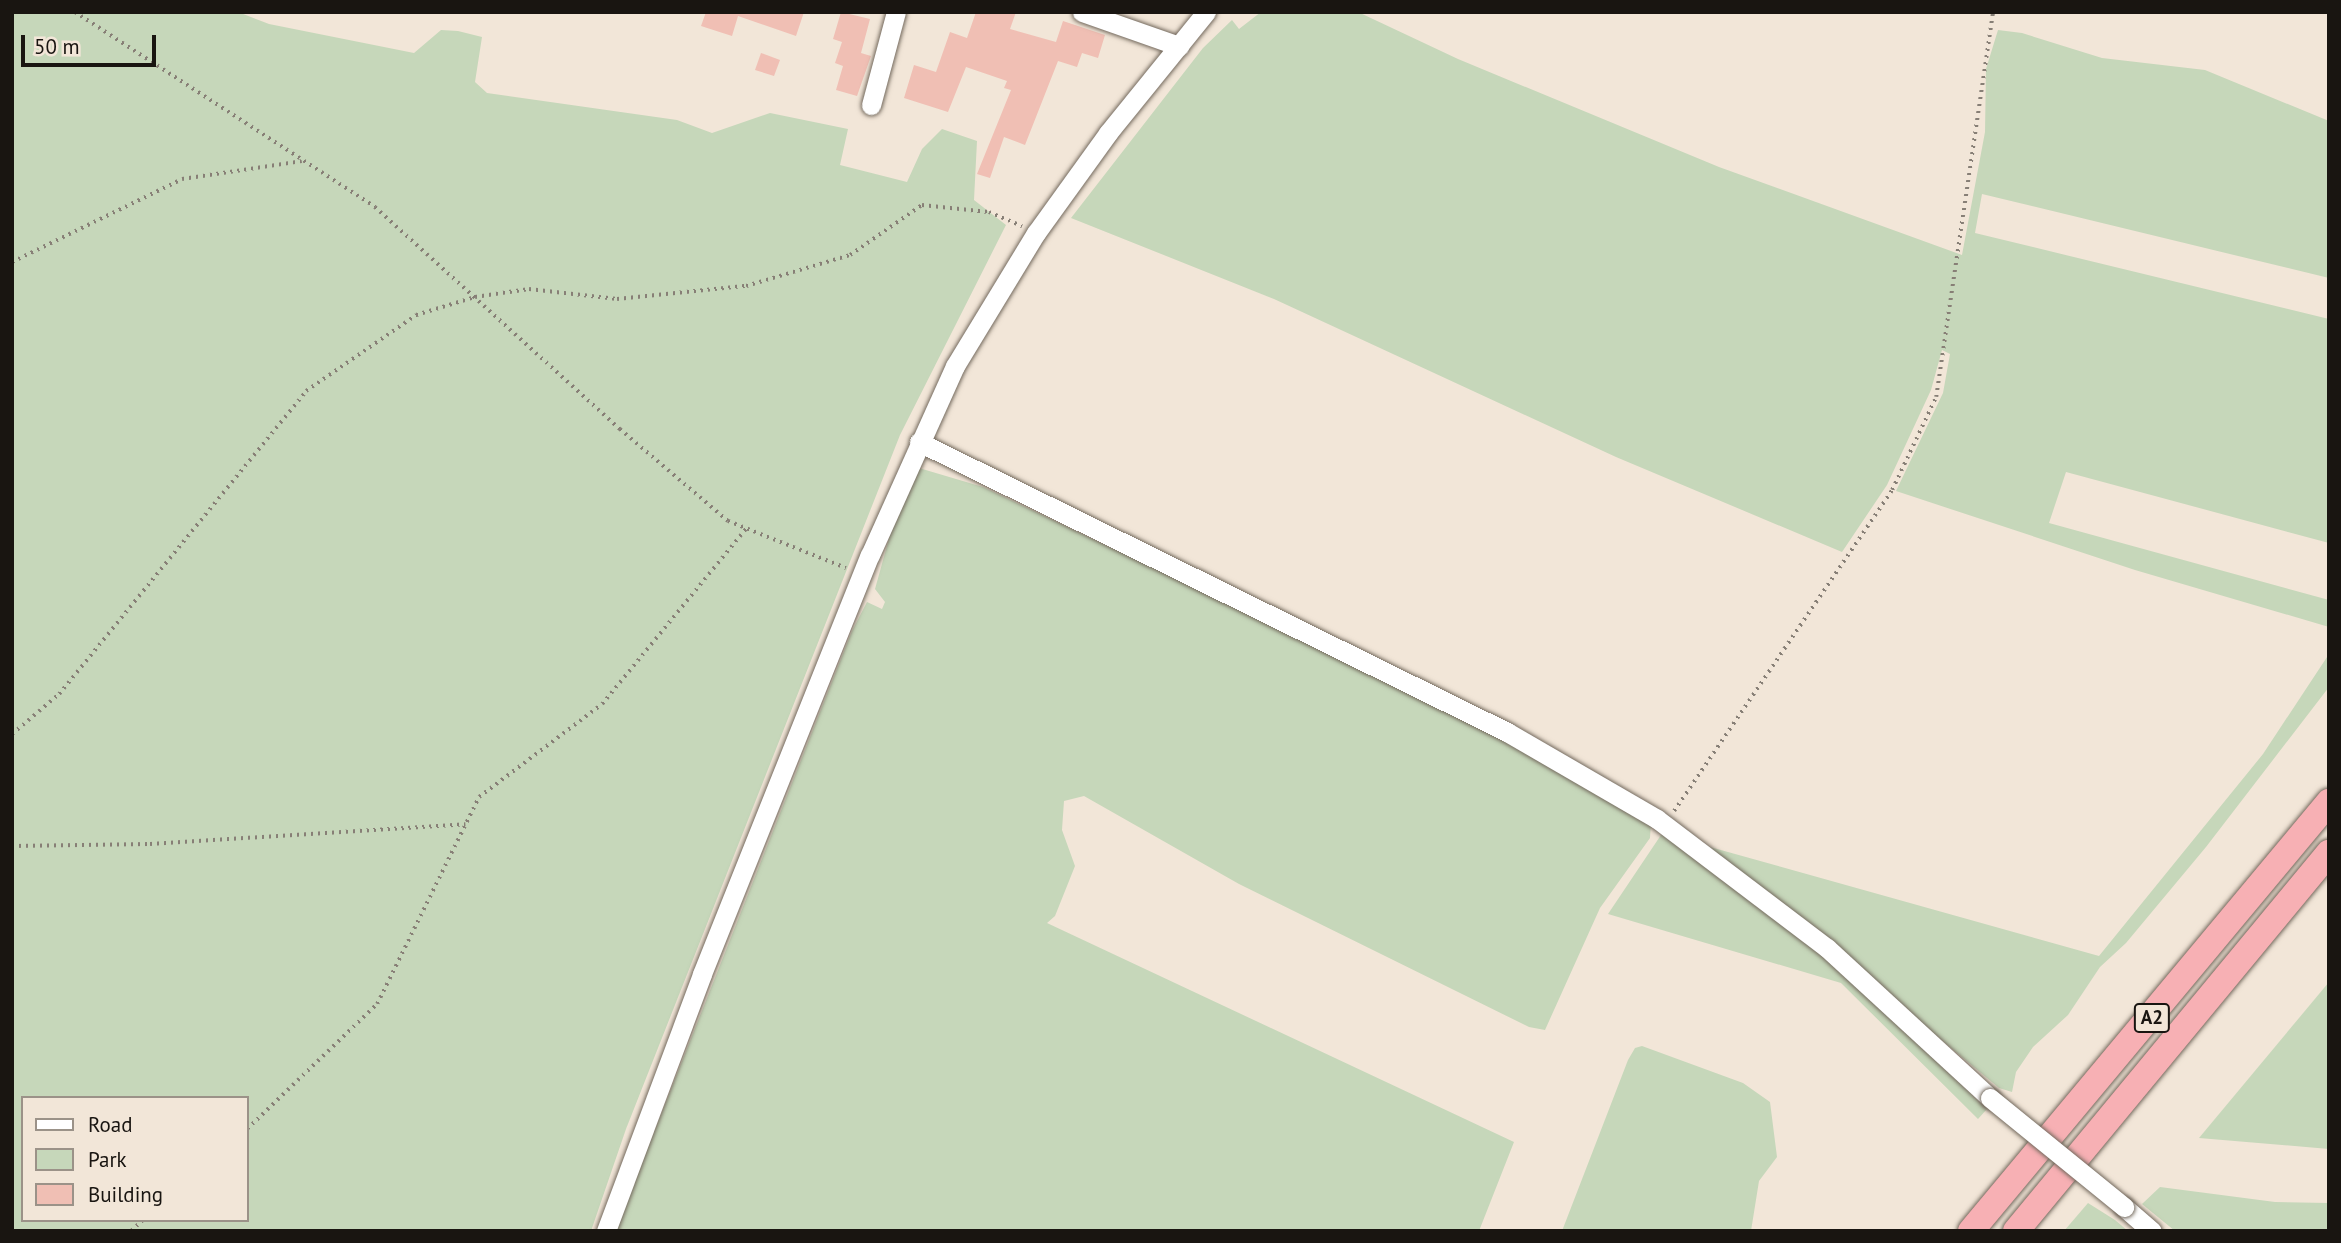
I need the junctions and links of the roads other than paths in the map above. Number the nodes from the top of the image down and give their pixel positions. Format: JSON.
{"nodes":[{"id":1,"x":896,"y":12,"type":"edge"},
{"id":2,"x":1082,"y":12,"type":"edge"},
{"id":3,"x":1206,"y":12,"type":"edge"},
{"id":4,"x":1179,"y":46,"type":"junction"},
{"id":5,"x":871,"y":105,"type":"dead end"},
{"id":6,"x":919,"y":442,"type":"junction"},
{"id":7,"x":2329,"y":802,"type":"edge"},
{"id":8,"x":2329,"y":853,"type":"edge"},
{"id":9,"x":606,"y":1231,"type":"edge"},
{"id":10,"x":1971,"y":1231,"type":"edge"},
{"id":11,"x":2016,"y":1231,"type":"edge"},
{"id":12,"x":2152,"y":1231,"type":"edge"}],
"edges":[{"from":1,"to":5,"type":"street"},
{"from":2,"to":4,"type":"street"},
{"from":3,"to":4,"type":"street"},
{"from":4,"to":6,"type":"street"},
{"from":6,"to":9,"type":"street"},
{"from":6,"to":12,"type":"street","bridge":true},
{"from":7,"to":10,"type":"highway","number":"A2"},
{"from":8,"to":11,"type":"highway","number":"A2"}]}
